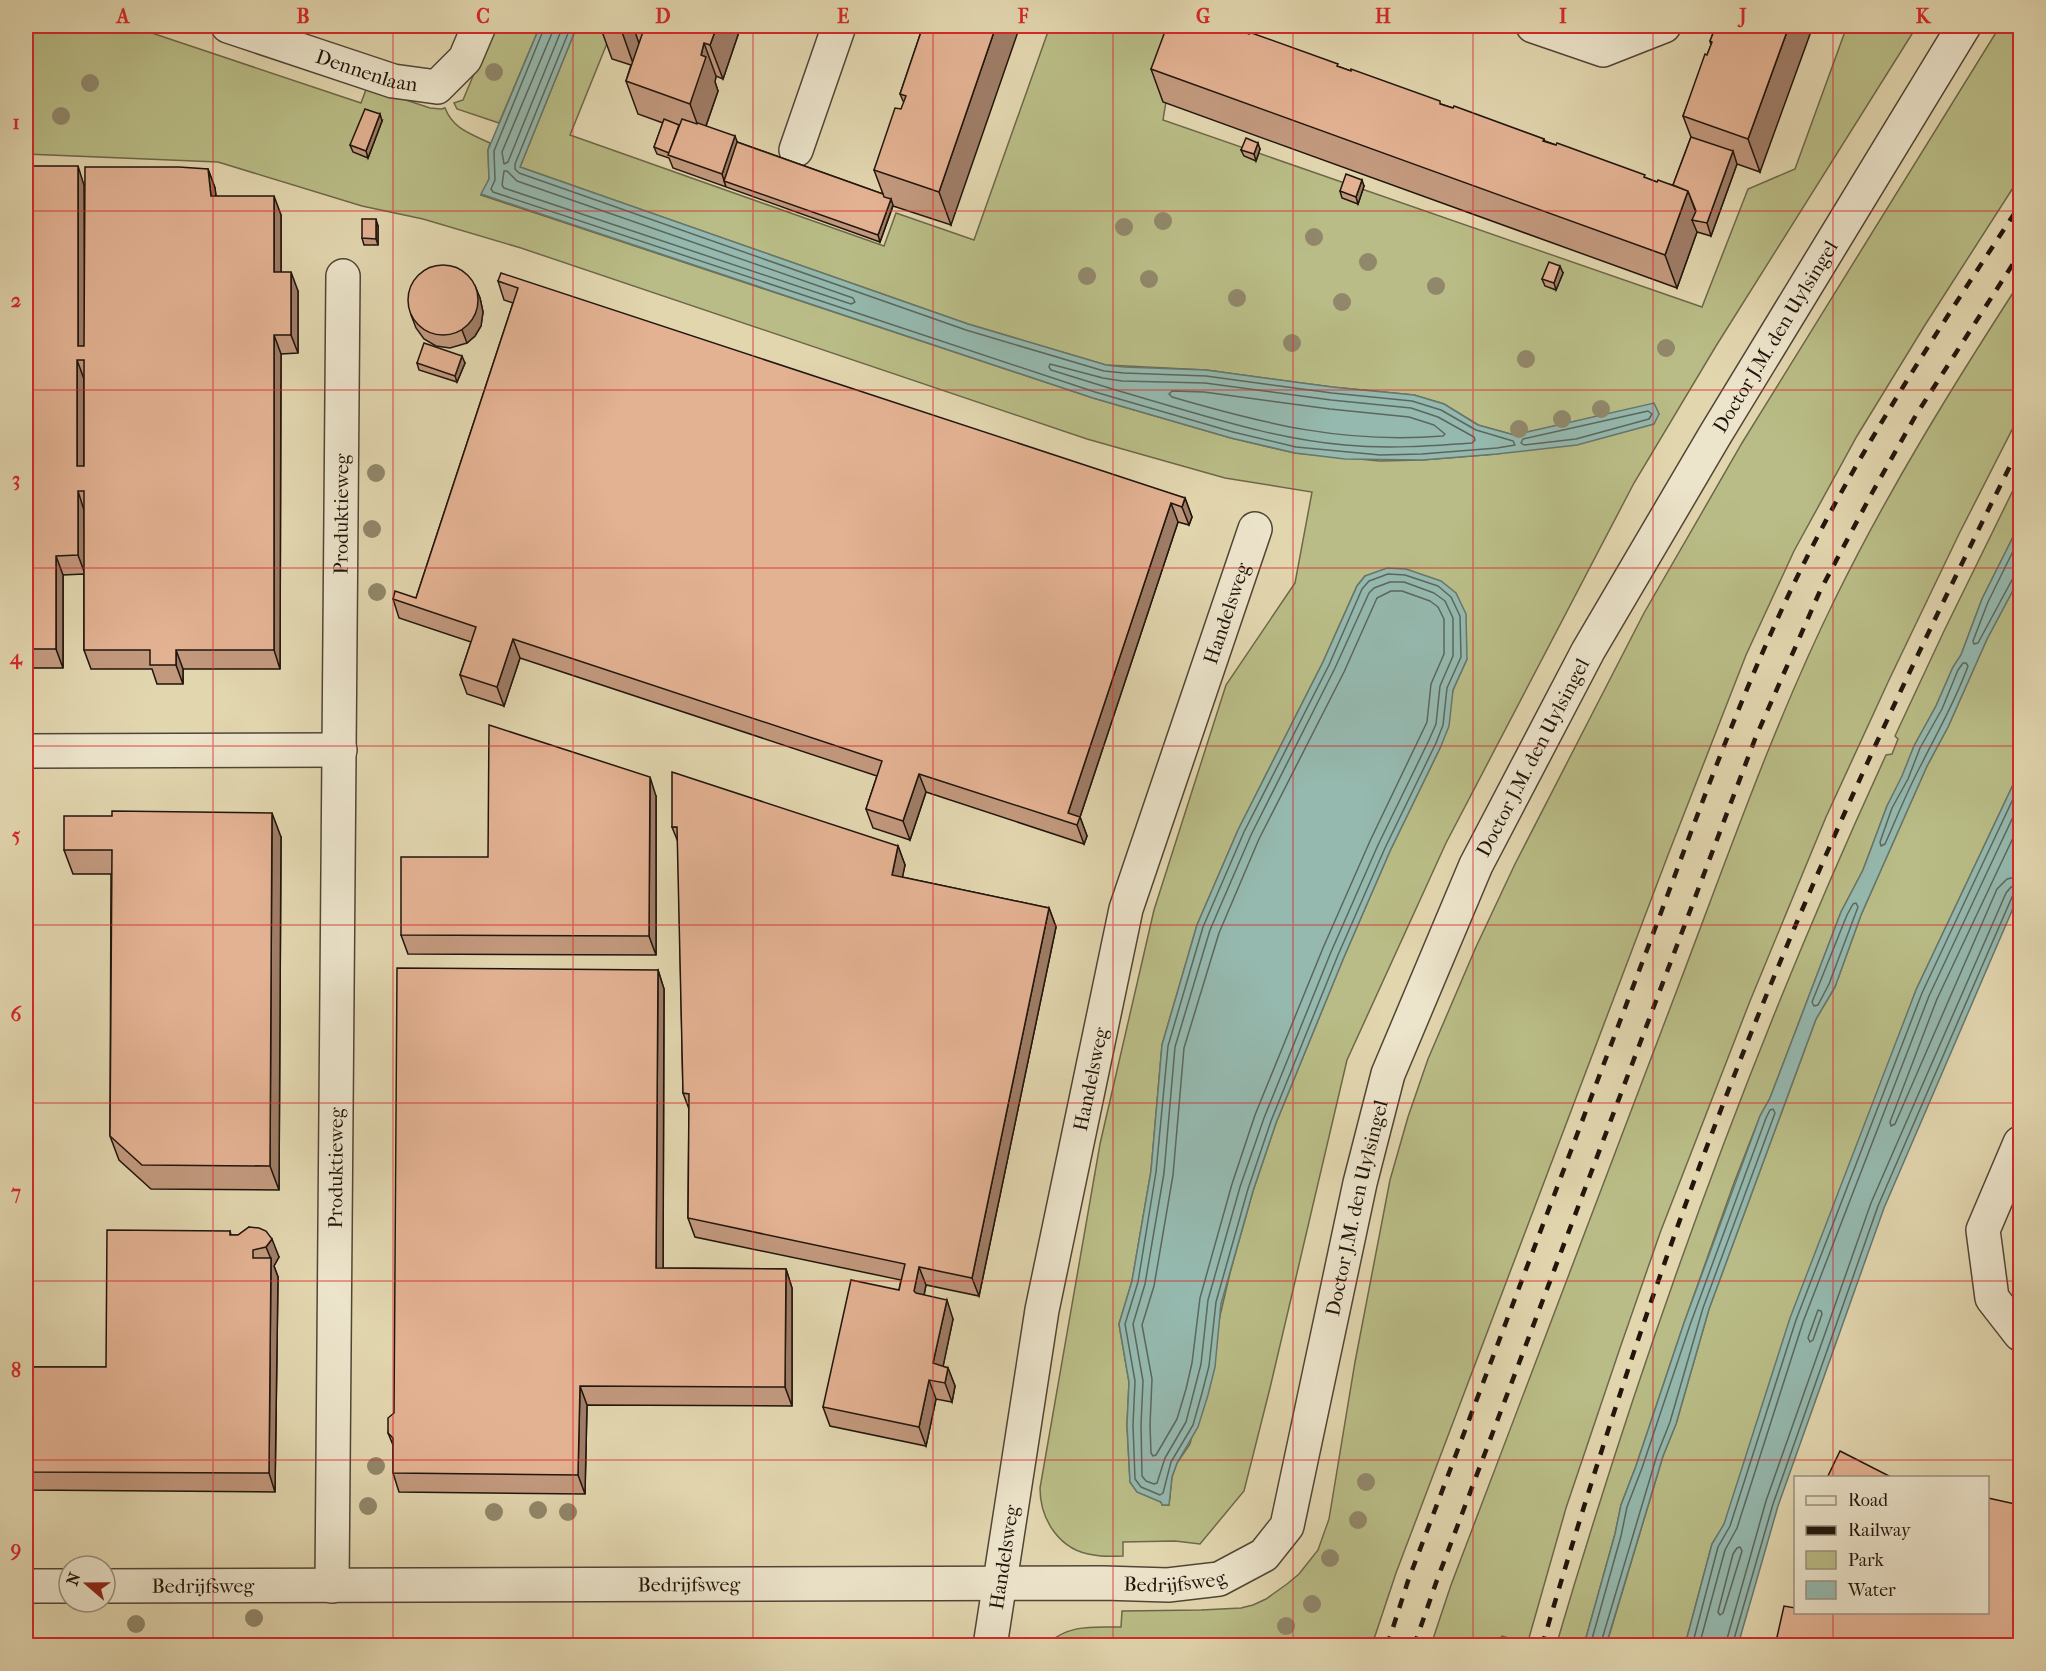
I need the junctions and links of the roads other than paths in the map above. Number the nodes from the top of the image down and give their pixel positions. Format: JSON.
{"nodes":[{"id":1,"x":228,"y":26,"type":"edge"},
{"id":2,"x":479,"y":26,"type":"edge"},
{"id":3,"x":839,"y":26,"type":"edge"},
{"id":4,"x":1533,"y":26,"type":"edge"},
{"id":5,"x":1664,"y":26,"type":"edge"},
{"id":6,"x":1964,"y":26,"type":"edge"},
{"id":7,"x":796,"y":150,"type":"dead end"},
{"id":8,"x":343,"y":276,"type":"dead end"},
{"id":9,"x":1255,"y":529,"type":"dead end"},
{"id":10,"x":340,"y":750,"type":"junction"},
{"id":11,"x":26,"y":751,"type":"edge"},
{"id":12,"x":2020,"y":1143,"type":"edge"},
{"id":13,"x":2020,"y":1334,"type":"edge"},
{"id":14,"x":1264,"y":1555,"type":"joint"},
{"id":15,"x":1001,"y":1584,"type":"junction"},
{"id":16,"x":26,"y":1586,"type":"edge"},
{"id":17,"x":57,"y":1586,"type":"edge"},
{"id":18,"x":117,"y":1586,"type":"edge"},
{"id":19,"x":332,"y":1586,"type":"junction"},
{"id":20,"x":990,"y":1646,"type":"edge"}],
"edges":[{"from":1,"to":2,"type":"street","name":"Dennenlaan"},
{"from":3,"to":7,"type":"street"},
{"from":4,"to":5,"type":"street"},
{"from":6,"to":14,"type":"street","name":"Doctor J.M. den Uylsingel"},
{"from":8,"to":10,"type":"street","name":"Produktieweg"},
{"from":9,"to":15,"type":"street","name":"Handelsweg"},
{"from":10,"to":11,"type":"street"},
{"from":10,"to":19,"type":"street","name":"Produktieweg"},
{"from":12,"to":13,"type":"street"},
{"from":14,"to":15,"type":"street","name":"Bedrijfsweg"},
{"from":15,"to":19,"type":"street","name":"Bedrijfsweg"},
{"from":15,"to":20,"type":"street","name":"Handelsweg"},
{"from":16,"to":17,"type":"street"},
{"from":18,"to":19,"type":"street","name":"Bedrijfsweg"}]}
